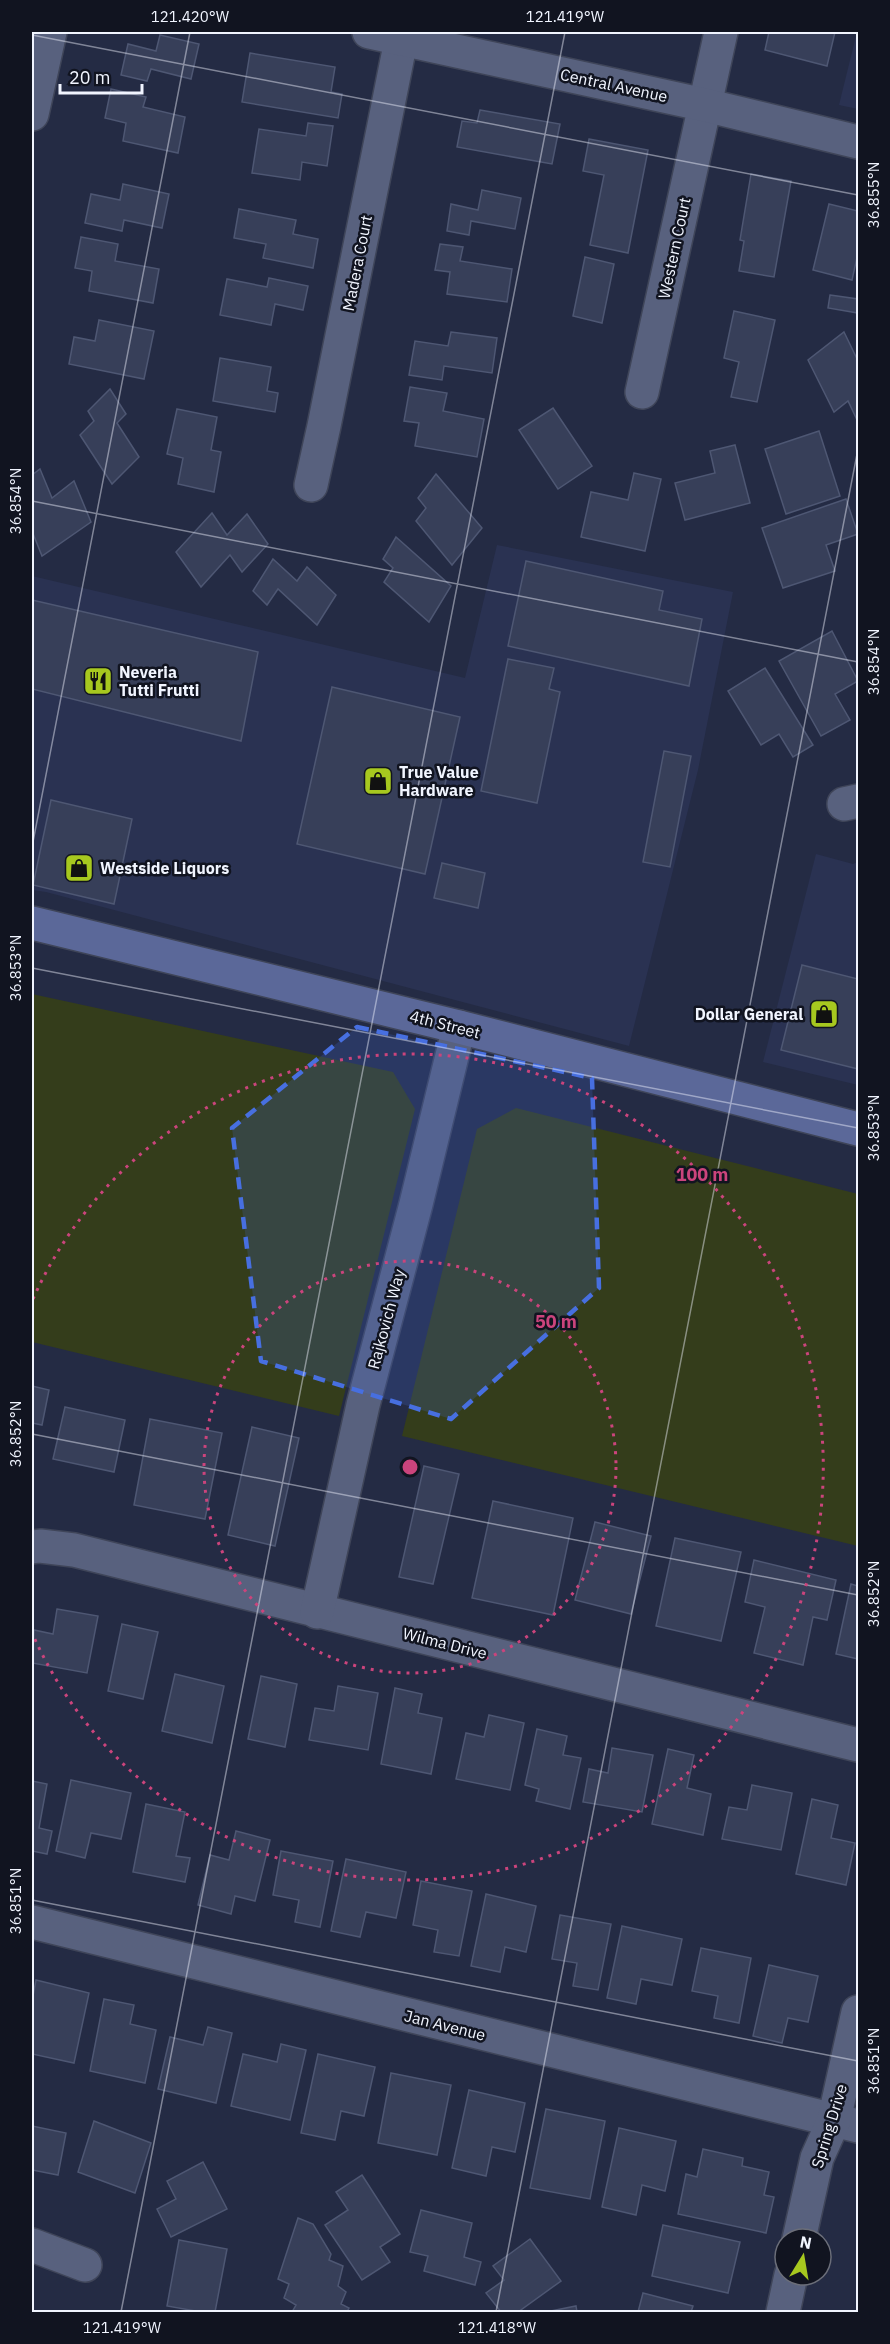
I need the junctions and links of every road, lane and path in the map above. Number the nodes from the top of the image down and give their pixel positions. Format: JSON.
{"nodes":[{"id":1,"x":50,"y":32,"type":"edge"},
{"id":2,"x":369,"y":32,"type":"edge"},
{"id":3,"x":721,"y":32,"type":"edge"},
{"id":4,"x":401,"y":40,"type":"junction"},
{"id":5,"x":705,"y":105,"type":"junction"},
{"id":6,"x":32,"y":114,"type":"edge"},
{"id":7,"x":858,"y":142,"type":"edge"},
{"id":8,"x":642,"y":392,"type":"dead end"},
{"id":9,"x":311,"y":485,"type":"dead end"},
{"id":10,"x":32,"y":923,"type":"edge"},
{"id":11,"x":459,"y":1027,"type":"junction"},
{"id":12,"x":858,"y":1129,"type":"edge"},
{"id":13,"x":32,"y":1547,"type":"edge"},
{"id":14,"x":316,"y":1612,"type":"junction"},
{"id":15,"x":858,"y":1745,"type":"edge"},
{"id":16,"x":32,"y":1922,"type":"edge"},
{"id":17,"x":858,"y":2012,"type":"edge"},
{"id":18,"x":846,"y":2123,"type":"edge"},
{"id":19,"x":803,"y":2227,"type":"edge"},
{"id":20,"x":32,"y":2245,"type":"edge"},
{"id":21,"x":85,"y":2265,"type":"dead end"},
{"id":22,"x":788,"y":2287,"type":"edge"},
{"id":23,"x":783,"y":2313,"type":"edge"}],
"edges":[{"from":1,"to":6,"type":"street"},
{"from":2,"to":4,"type":"street","name":"Central Avenue"},
{"from":3,"to":5,"type":"street","name":"Western Court"},
{"from":4,"to":5,"type":"street","name":"Central Avenue"},
{"from":4,"to":9,"type":"street","name":"Madera Court"},
{"from":5,"to":7,"type":"street","name":"Central Avenue"},
{"from":5,"to":8,"type":"street","name":"Western Court"},
{"from":10,"to":11,"type":"main road","name":"4th Street"},
{"from":11,"to":12,"type":"main road","name":"4th Street"},
{"from":11,"to":14,"type":"street","name":"Rajkovich Way"},
{"from":13,"to":14,"type":"street","name":"Wilma Drive"},
{"from":14,"to":15,"type":"street","name":"Wilma Drive"},
{"from":16,"to":18,"type":"street","name":"Jan Avenue"},
{"from":17,"to":18,"type":"street","name":"Spring Drive"},
{"from":18,"to":19,"type":"street","name":"Spring Drive"},
{"from":20,"to":21,"type":"street"},
{"from":22,"to":23,"type":"street"}]}
